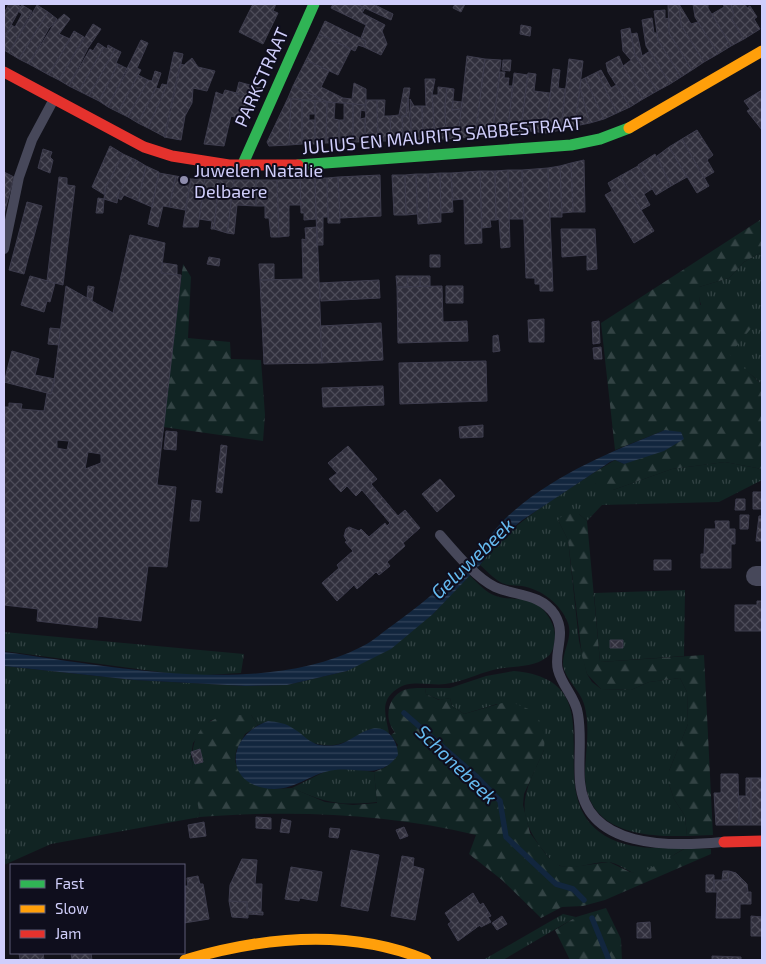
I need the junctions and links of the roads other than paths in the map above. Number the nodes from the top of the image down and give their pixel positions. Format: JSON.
{"nodes":[{"id":1,"x":314,"y":4,"type":"edge"},
{"id":2,"x":762,"y":51,"type":"edge"},
{"id":3,"x":4,"y":72,"type":"edge"},
{"id":4,"x":54,"y":98,"type":"junction"},
{"id":5,"x":242,"y":166,"type":"junction"},
{"id":6,"x":4,"y":249,"type":"edge"},
{"id":7,"x":440,"y":535,"type":"dead end"},
{"id":8,"x":762,"y":841,"type":"edge"},
{"id":9,"x":724,"y":842,"type":"joint"},
{"id":10,"x":238,"y":954,"type":"edge"},
{"id":11,"x":185,"y":960,"type":"edge"},
{"id":12,"x":426,"y":960,"type":"edge"}],
"edges":[{"from":1,"to":5,"type":"street","name":"PARKSTRAAT"},
{"from":2,"to":5,"type":"street","name":"JULIUS EN MAURITS SABBESTRAAT"},
{"from":3,"to":4,"type":"street","name":"JULIUS EN MAURITS SABBESTRAAT"},
{"from":4,"to":5,"type":"street","name":"JULIUS EN MAURITS SABBESTRAAT"},
{"from":4,"to":6,"type":"lane"},
{"from":7,"to":9,"type":"lane"},
{"from":8,"to":9,"type":"street"},
{"from":10,"to":11,"type":"street"},
{"from":10,"to":12,"type":"street"}]}
